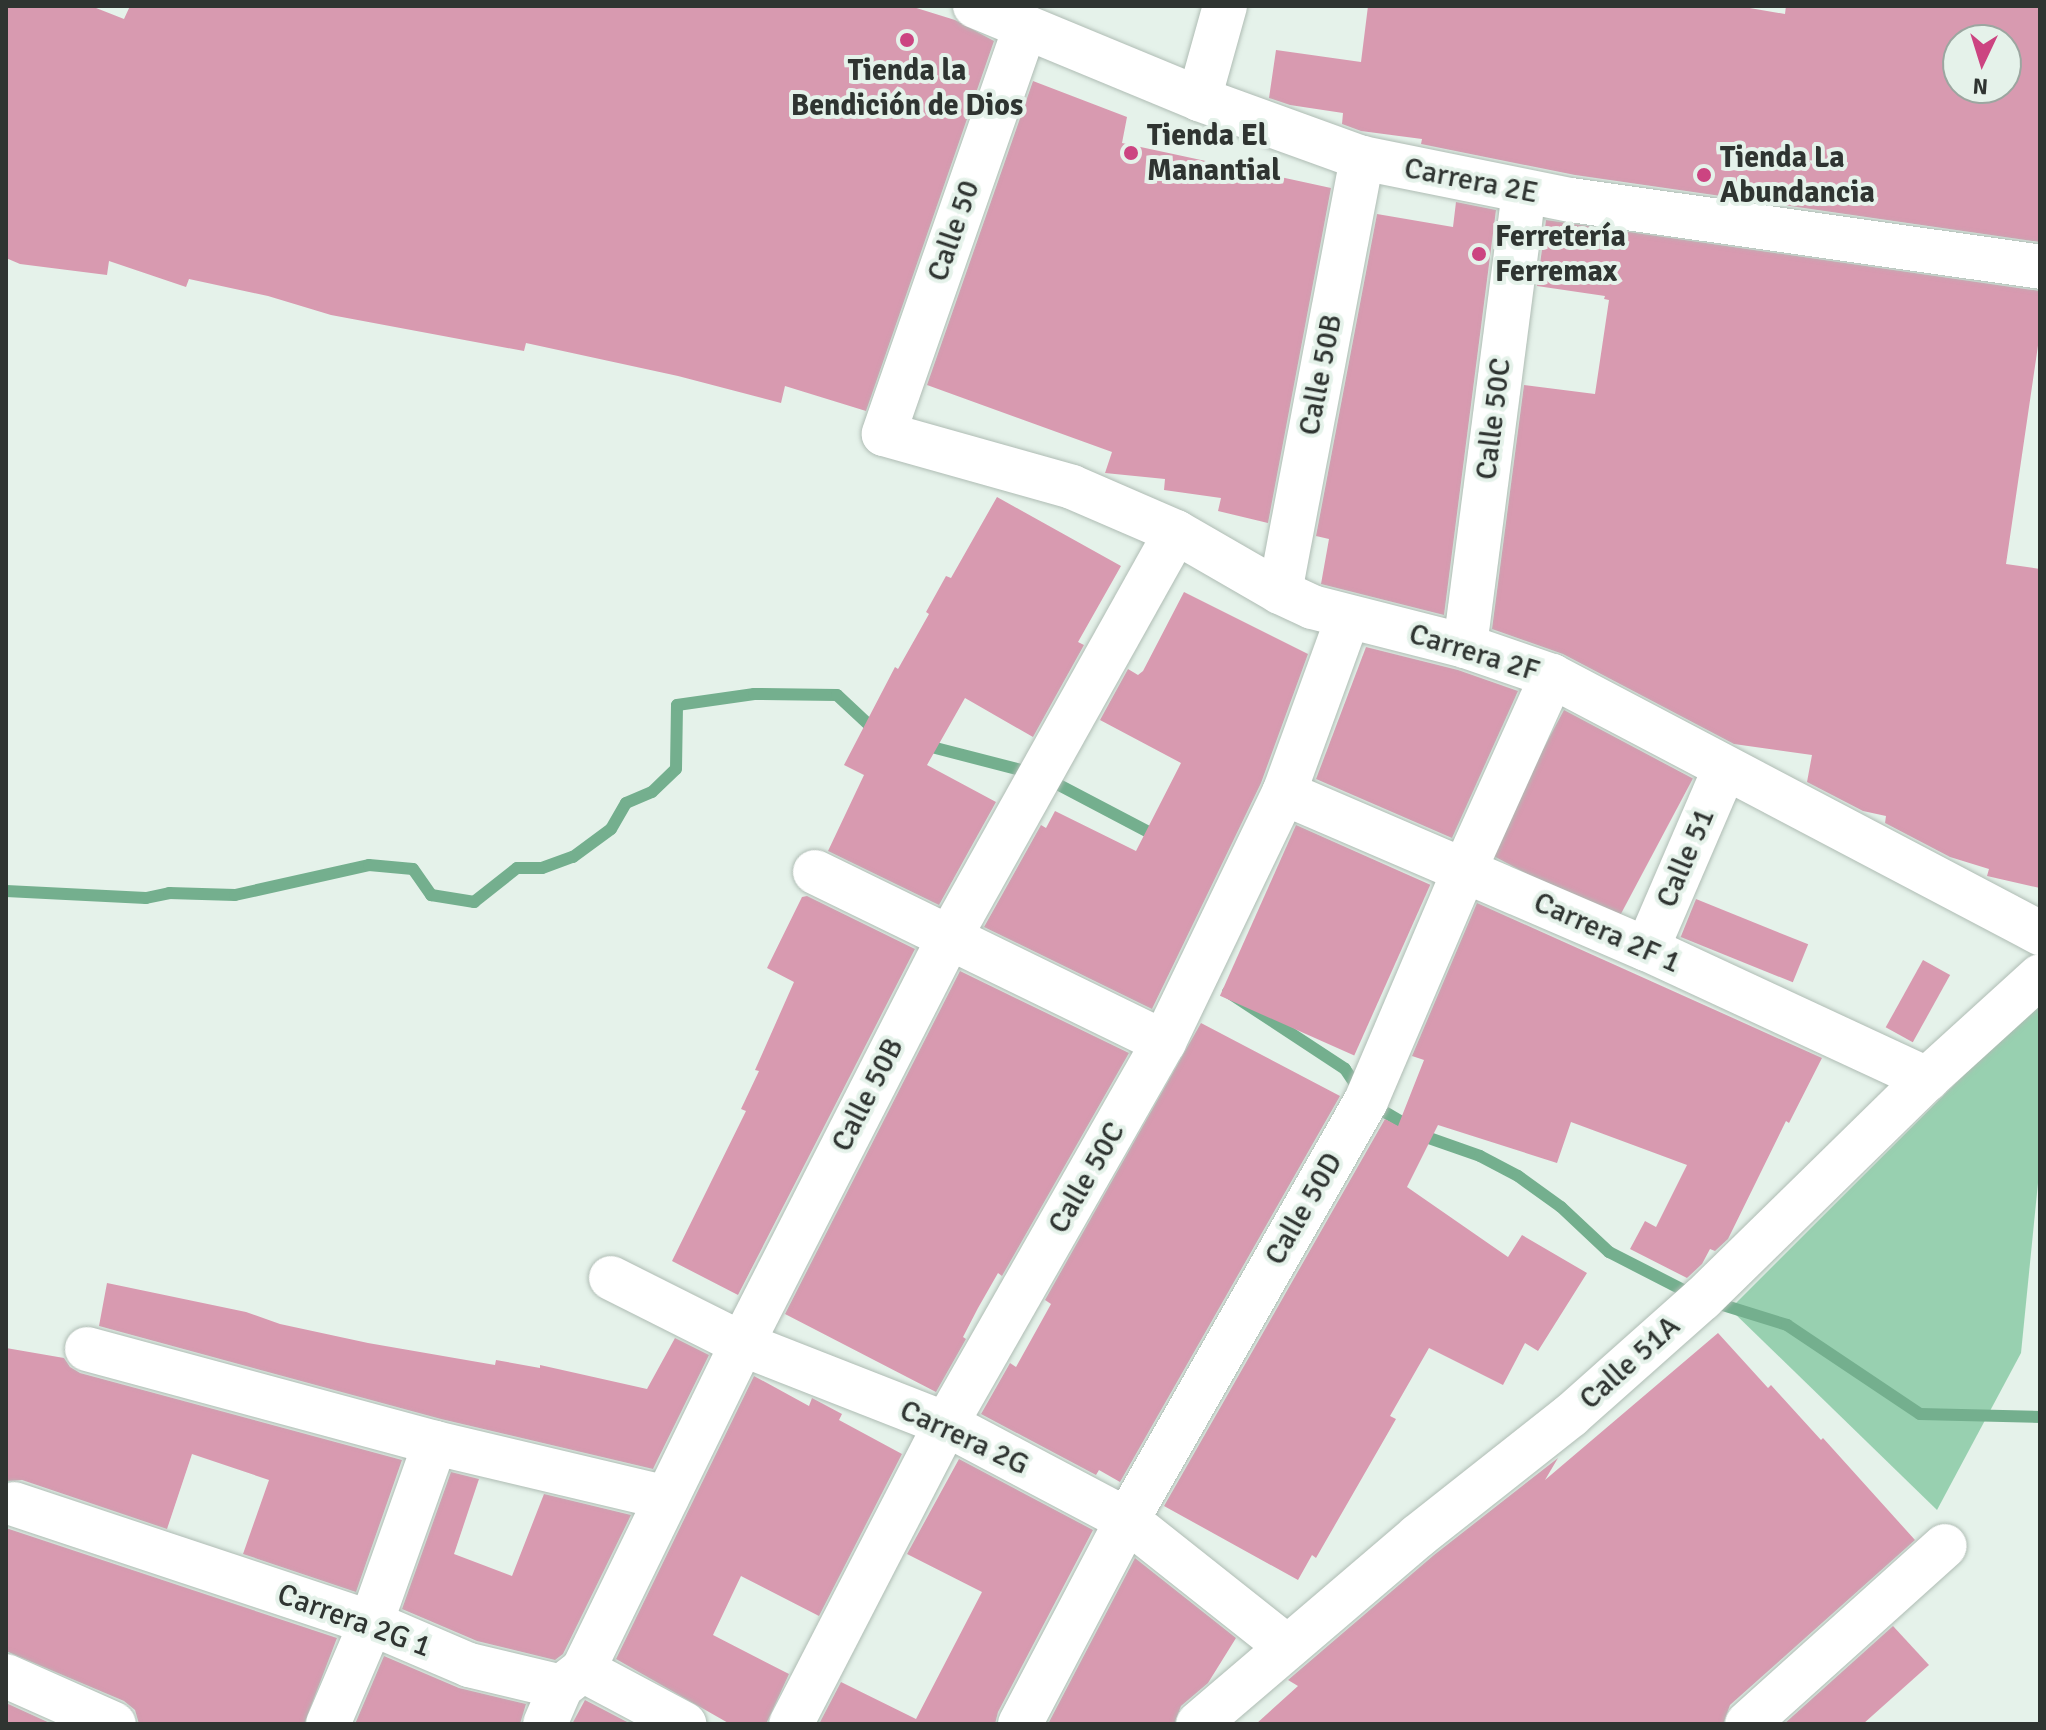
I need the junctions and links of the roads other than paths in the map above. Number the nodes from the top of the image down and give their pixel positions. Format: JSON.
{"nodes":[{"id":1,"x":975,"y":6,"type":"edge"},
{"id":2,"x":1225,"y":6,"type":"edge"},
{"id":3,"x":1025,"y":28,"type":"junction"},
{"id":4,"x":1199,"y":99,"type":"junction"},
{"id":5,"x":1362,"y":158,"type":"junction"},
{"id":6,"x":1524,"y":192,"type":"junction"},
{"id":7,"x":2040,"y":267,"type":"edge"},
{"id":8,"x":884,"y":434,"type":"joint"},
{"id":9,"x":1176,"y":532,"type":"junction"},
{"id":10,"x":1280,"y":592,"type":"junction"},
{"id":11,"x":1348,"y":617,"type":"junction"},
{"id":12,"x":1465,"y":646,"type":"junction"},
{"id":13,"x":1552,"y":676,"type":"junction"},
{"id":14,"x":1725,"y":768,"type":"junction"},
{"id":15,"x":1284,"y":793,"type":"junction"},
{"id":16,"x":1464,"y":871,"type":"junction"},
{"id":17,"x":815,"y":872,"type":"dead end"},
{"id":18,"x":2040,"y":933,"type":"edge"},
{"id":19,"x":948,"y":940,"type":"junction"},
{"id":20,"x":1647,"y":949,"type":"junction"},
{"id":21,"x":2040,"y":976,"type":"edge"},
{"id":22,"x":1164,"y":1042,"type":"junction"},
{"id":23,"x":1927,"y":1079,"type":"junction"},
{"id":24,"x":611,"y":1278,"type":"dead end"},
{"id":25,"x":742,"y":1344,"type":"junction"},
{"id":26,"x":87,"y":1349,"type":"dead end"},
{"id":27,"x":946,"y":1424,"type":"junction"},
{"id":28,"x":435,"y":1443,"type":"junction"},
{"id":29,"x":667,"y":1498,"type":"junction"},
{"id":30,"x":14,"y":1504,"type":"dead end"},
{"id":31,"x":1127,"y":1520,"type":"junction"},
{"id":32,"x":1945,"y":1546,"type":"dead end"},
{"id":33,"x":371,"y":1623,"type":"junction"},
{"id":34,"x":1287,"y":1647,"type":"junction"},
{"id":35,"x":6,"y":1676,"type":"edge"},
{"id":36,"x":563,"y":1694,"type":"edge"},
{"id":37,"x":114,"y":1724,"type":"edge"},
{"id":38,"x":328,"y":1724,"type":"edge"},
{"id":39,"x":684,"y":1724,"type":"edge"},
{"id":40,"x":791,"y":1724,"type":"edge"},
{"id":41,"x":1020,"y":1724,"type":"edge"},
{"id":42,"x":1198,"y":1724,"type":"edge"},
{"id":43,"x":1747,"y":1724,"type":"edge"}],
"edges":[{"from":1,"to":3,"type":"street","name":"Carrera 2E"},
{"from":2,"to":4,"type":"street"},
{"from":3,"to":4,"type":"street","name":"Carrera 2E"},
{"from":3,"to":8,"type":"street","name":"Calle 50"},
{"from":4,"to":5,"type":"street","name":"Carrera 2E"},
{"from":5,"to":6,"type":"street","name":"Carrera 2E"},
{"from":5,"to":10,"type":"street","name":"Calle 50B"},
{"from":6,"to":7,"type":"street","name":"Carrera 2E"},
{"from":6,"to":12,"type":"street","name":"Calle 50C"},
{"from":8,"to":9,"type":"street","name":"Carrera 2F"},
{"from":9,"to":10,"type":"street","name":"Carrera 2F"},
{"from":9,"to":19,"type":"street","name":"Calle 50B"},
{"from":10,"to":11,"type":"street","name":"Carrera 2F"},
{"from":11,"to":12,"type":"street","name":"Carrera 2F"},
{"from":11,"to":15,"type":"street","name":"Calle 50C"},
{"from":12,"to":13,"type":"street","name":"Carrera 2F"},
{"from":13,"to":14,"type":"street","name":"Carrera 2F"},
{"from":13,"to":16,"type":"street","name":"Calle 50D"},
{"from":14,"to":18,"type":"street","name":"Carrera 2F"},
{"from":14,"to":20,"type":"street","name":"Calle 51"},
{"from":15,"to":16,"type":"street","name":"Carrera 2F 1"},
{"from":15,"to":22,"type":"street","name":"Calle 50C"},
{"from":16,"to":20,"type":"street","name":"Carrera 2F 1"},
{"from":16,"to":31,"type":"street","name":"Calle 50D"},
{"from":17,"to":19,"type":"street"},
{"from":19,"to":22,"type":"street"},
{"from":19,"to":25,"type":"street","name":"Calle 50B"},
{"from":20,"to":23,"type":"street","name":"Carrera 2F 1"},
{"from":21,"to":23,"type":"street","name":"Calle 51A"},
{"from":22,"to":27,"type":"street","name":"Calle 50C"},
{"from":23,"to":34,"type":"street","name":"Calle 51A"},
{"from":24,"to":25,"type":"street","name":"Carrera 2G"},
{"from":25,"to":27,"type":"street","name":"Carrera 2G"},
{"from":25,"to":29,"type":"street","name":"Calle 50B"},
{"from":26,"to":28,"type":"street"},
{"from":27,"to":31,"type":"street","name":"Carrera 2G"},
{"from":27,"to":40,"type":"street","name":"Calle 50C"},
{"from":28,"to":29,"type":"street"},
{"from":28,"to":33,"type":"street"},
{"from":29,"to":36,"type":"street","name":"Calle 50B"},
{"from":30,"to":33,"type":"street","name":"Carrera 2G 1"},
{"from":31,"to":34,"type":"street","name":"Carrera 2G"},
{"from":31,"to":41,"type":"street","name":"Calle 50D"},
{"from":32,"to":43,"type":"street"},
{"from":33,"to":36,"type":"street","name":"Carrera 2G 1"},
{"from":33,"to":38,"type":"street"},
{"from":34,"to":42,"type":"street","name":"Calle 51A"},
{"from":35,"to":37,"type":"street"},
{"from":36,"to":39,"type":"street","name":"Carrera 2G 1"}]}
